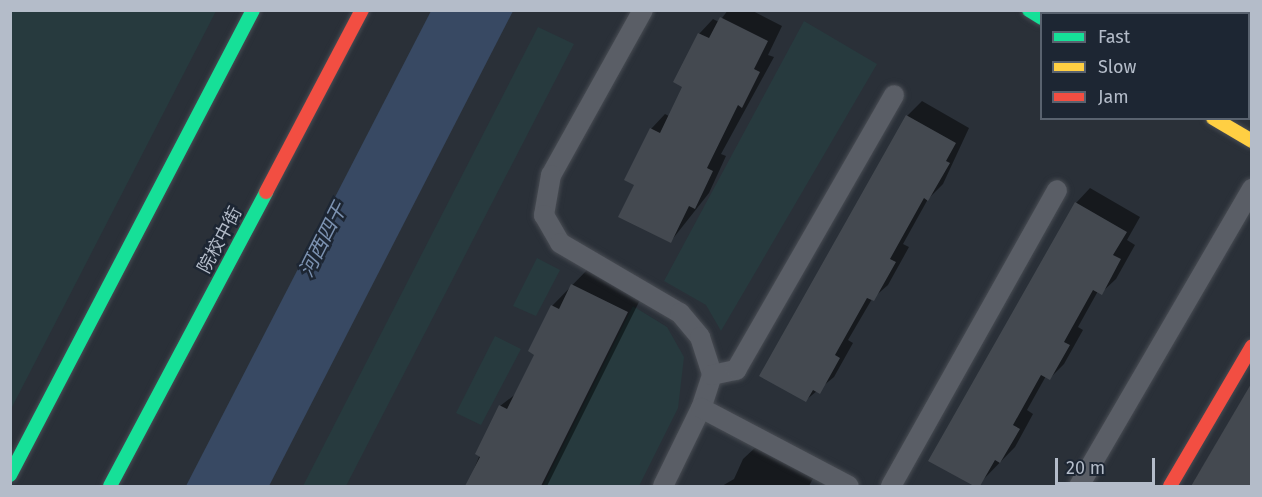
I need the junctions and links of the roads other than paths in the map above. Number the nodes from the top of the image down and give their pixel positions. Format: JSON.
{"nodes":[{"id":1,"x":253,"y":10,"type":"edge"},
{"id":2,"x":362,"y":10,"type":"edge"},
{"id":3,"x":644,"y":10,"type":"edge"},
{"id":4,"x":894,"y":95,"type":"dead end"},
{"id":5,"x":1216,"y":120,"type":"edge"},
{"id":6,"x":1251,"y":141,"type":"edge"},
{"id":7,"x":1251,"y":189,"type":"edge"},
{"id":8,"x":1057,"y":190,"type":"dead end"},
{"id":9,"x":1251,"y":346,"type":"edge"},
{"id":10,"x":712,"y":375,"type":"junction"},
{"id":11,"x":701,"y":408,"type":"junction"},
{"id":12,"x":10,"y":475,"type":"edge"},
{"id":13,"x":110,"y":486,"type":"edge"},
{"id":14,"x":663,"y":486,"type":"edge"},
{"id":15,"x":849,"y":486,"type":"edge"},
{"id":16,"x":891,"y":486,"type":"edge"},
{"id":17,"x":1079,"y":486,"type":"edge"},
{"id":18,"x":1170,"y":486,"type":"edge"}],
"edges":[{"from":1,"to":12,"type":"main road"},
{"from":2,"to":13,"type":"main road","name":"院校中街"},
{"from":3,"to":10,"type":"lane"},
{"from":4,"to":10,"type":"lane"},
{"from":5,"to":6,"type":"main road"},
{"from":7,"to":17,"type":"lane"},
{"from":8,"to":16,"type":"lane"},
{"from":9,"to":18,"type":"main road"},
{"from":10,"to":11,"type":"lane"},
{"from":11,"to":14,"type":"lane"},
{"from":11,"to":15,"type":"lane"}]}
